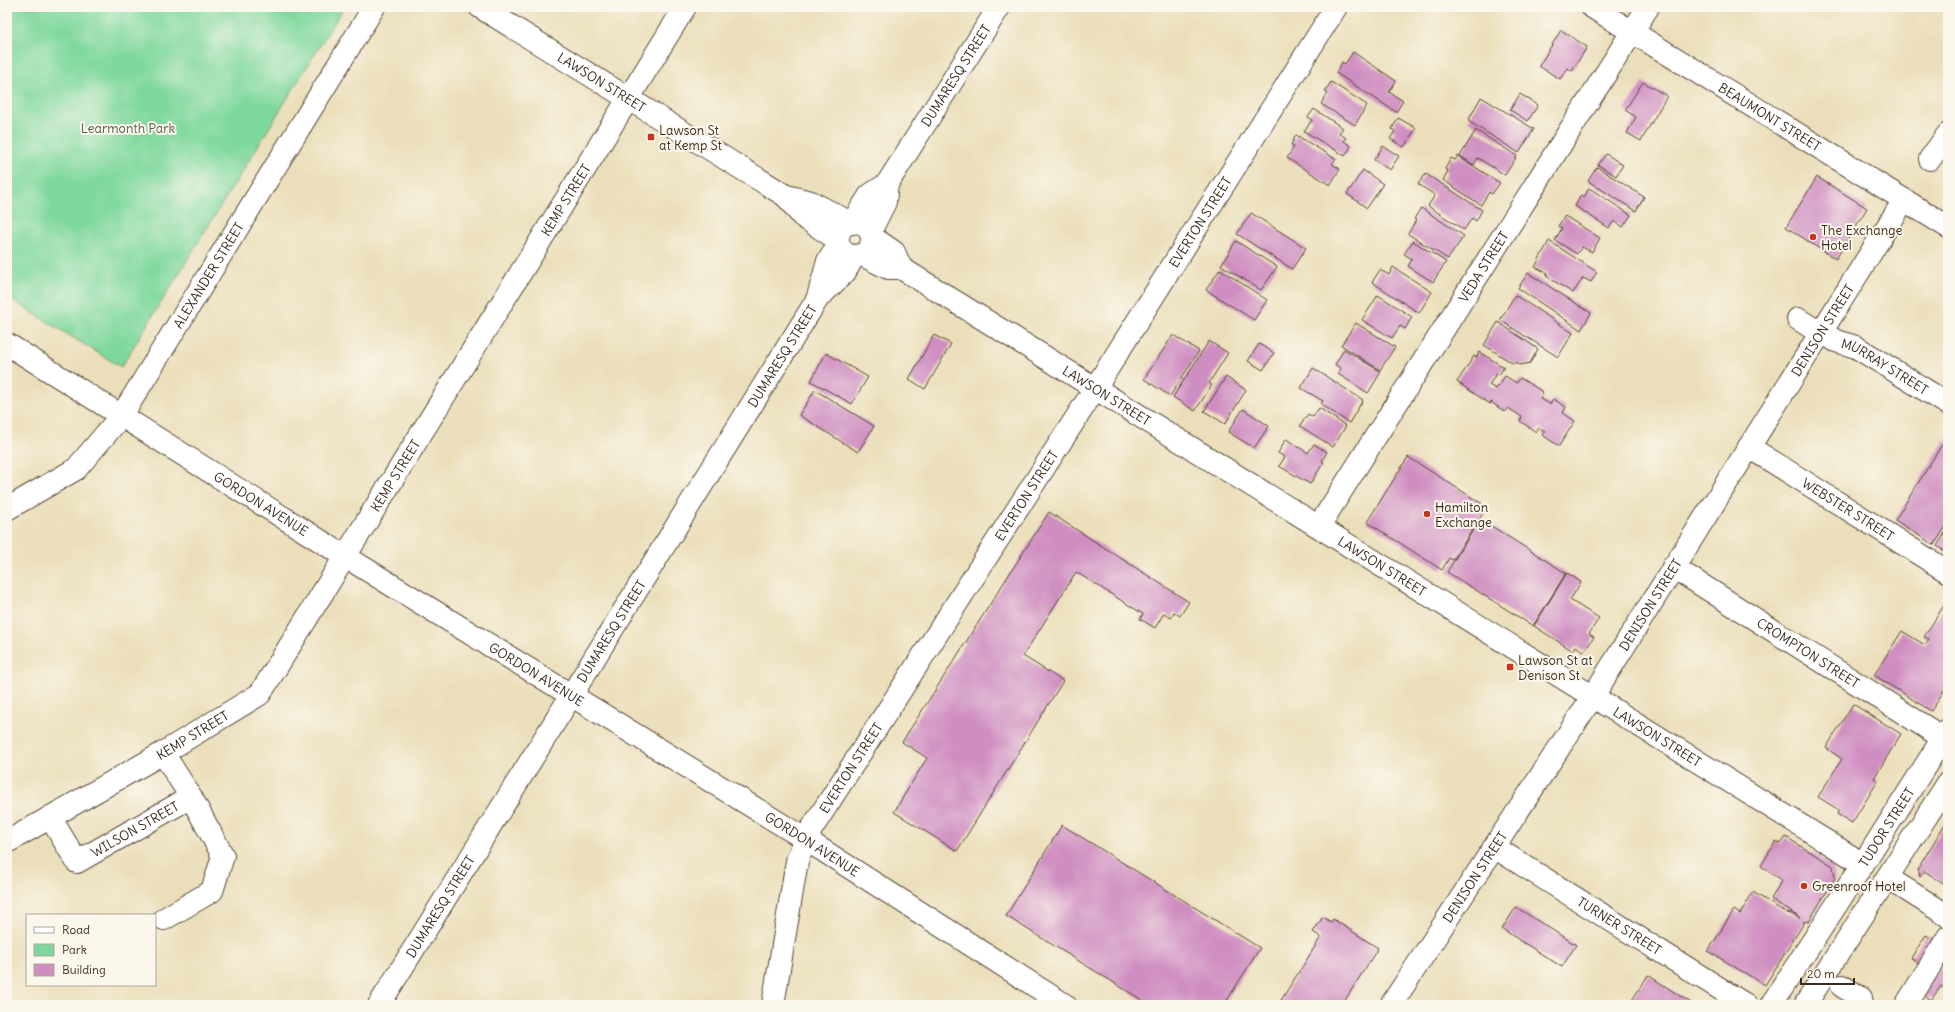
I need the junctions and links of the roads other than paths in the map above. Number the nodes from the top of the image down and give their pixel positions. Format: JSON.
{"nodes":[{"id":1,"x":374,"y":7,"type":"edge"},
{"id":2,"x":480,"y":7,"type":"edge"},
{"id":3,"x":685,"y":7,"type":"edge"},
{"id":4,"x":999,"y":7,"type":"edge"},
{"id":5,"x":1336,"y":7,"type":"edge"},
{"id":6,"x":1592,"y":7,"type":"edge"},
{"id":7,"x":1648,"y":7,"type":"edge"},
{"id":8,"x":1633,"y":32,"type":"junction"},
{"id":9,"x":628,"y":98,"type":"junction"},
{"id":10,"x":1948,"y":134,"type":"edge"},
{"id":11,"x":1930,"y":159,"type":"dead end"},
{"id":12,"x":1904,"y":200,"type":"junction"},
{"id":13,"x":1948,"y":227,"type":"edge"},
{"id":14,"x":855,"y":239,"type":"junction"},
{"id":15,"x":1798,"y":319,"type":"dead end"},
{"id":16,"x":1820,"y":332,"type":"junction"},
{"id":17,"x":7,"y":344,"type":"edge"},
{"id":18,"x":1095,"y":388,"type":"junction"},
{"id":19,"x":1948,"y":404,"type":"edge"},
{"id":20,"x":122,"y":415,"type":"junction"},
{"id":21,"x":1749,"y":446,"type":"junction"},
{"id":22,"x":7,"y":509,"type":"edge"},
{"id":23,"x":1319,"y":526,"type":"junction"},
{"id":24,"x":346,"y":557,"type":"junction"},
{"id":25,"x":1673,"y":567,"type":"junction"},
{"id":26,"x":1948,"y":572,"type":"edge"},
{"id":27,"x":572,"y":695,"type":"junction"},
{"id":28,"x":1593,"y":696,"type":"junction"},
{"id":29,"x":1945,"y":734,"type":"edge"},
{"id":30,"x":163,"y":753,"type":"junction"},
{"id":31,"x":1948,"y":783,"type":"edge"},
{"id":32,"x":191,"y":797,"type":"junction"},
{"id":33,"x":50,"y":817,"type":"junction"},
{"id":34,"x":805,"y":839,"type":"junction"},
{"id":35,"x":7,"y":842,"type":"edge"},
{"id":36,"x":1494,"y":847,"type":"junction"},
{"id":37,"x":1864,"y":864,"type":"junction"},
{"id":38,"x":1888,"y":878,"type":"junction"},
{"id":39,"x":1948,"y":916,"type":"edge"},
{"id":40,"x":164,"y":919,"type":"dead end"},
{"id":41,"x":1948,"y":937,"type":"edge"},
{"id":42,"x":1842,"y":986,"type":"dead end"},
{"id":43,"x":1044,"y":999,"type":"edge"},
{"id":44,"x":379,"y":1005,"type":"edge"},
{"id":45,"x":773,"y":1005,"type":"edge"},
{"id":46,"x":1065,"y":1005,"type":"edge"},
{"id":47,"x":1390,"y":1005,"type":"edge"},
{"id":48,"x":1746,"y":1005,"type":"edge"},
{"id":49,"x":1771,"y":1005,"type":"edge"},
{"id":50,"x":1805,"y":1005,"type":"edge"},
{"id":51,"x":1856,"y":1005,"type":"edge"},
{"id":52,"x":1906,"y":1005,"type":"edge"}],
"edges":[{"from":1,"to":20,"type":"street","name":"ALEXANDER STREET"},
{"from":2,"to":9,"type":"street","name":"LAWSON STREET"},
{"from":3,"to":9,"type":"street","name":"KEMP STREET"},
{"from":4,"to":14,"type":"street","name":"DUMARESQ STREET"},
{"from":5,"to":18,"type":"street","name":"EVERTON STREET"},
{"from":6,"to":8,"type":"street","name":"BEAUMONT STREET"},
{"from":7,"to":8,"type":"street","name":"VEDA STREET"},
{"from":8,"to":12,"type":"street","name":"BEAUMONT STREET"},
{"from":8,"to":23,"type":"street","name":"VEDA STREET"},
{"from":9,"to":14,"type":"street","name":"LAWSON STREET"},
{"from":9,"to":24,"type":"street","name":"KEMP STREET"},
{"from":10,"to":11,"type":"street"},
{"from":12,"to":13,"type":"street","name":"BEAUMONT STREET"},
{"from":12,"to":16,"type":"street","name":"DENISON STREET"},
{"from":14,"to":18,"type":"street","name":"LAWSON STREET"},
{"from":14,"to":27,"type":"street","name":"DUMARESQ STREET"},
{"from":15,"to":16,"type":"street","name":"MURRAY STREET"},
{"from":16,"to":19,"type":"street","name":"MURRAY STREET"},
{"from":16,"to":21,"type":"street","name":"DENISON STREET"},
{"from":17,"to":20,"type":"street","name":"GORDON AVENUE"},
{"from":18,"to":23,"type":"street","name":"LAWSON STREET"},
{"from":18,"to":34,"type":"street","name":"EVERTON STREET"},
{"from":20,"to":22,"type":"street","name":"ALEXANDER STREET"},
{"from":20,"to":24,"type":"street","name":"GORDON AVENUE"},
{"from":21,"to":25,"type":"street","name":"DENISON STREET"},
{"from":21,"to":26,"type":"street","name":"WEBSTER STREET"},
{"from":23,"to":28,"type":"street","name":"LAWSON STREET"},
{"from":24,"to":27,"type":"street","name":"GORDON AVENUE"},
{"from":24,"to":30,"type":"street","name":"KEMP STREET"},
{"from":25,"to":28,"type":"street","name":"DENISON STREET"},
{"from":25,"to":29,"type":"street","name":"CROMPTON STREET"},
{"from":27,"to":34,"type":"street","name":"GORDON AVENUE"},
{"from":27,"to":44,"type":"street","name":"DUMARESQ STREET"},
{"from":28,"to":36,"type":"street","name":"DENISON STREET"},
{"from":28,"to":37,"type":"street","name":"LAWSON STREET"},
{"from":29,"to":37,"type":"street","name":"TUDOR STREET"},
{"from":30,"to":32,"type":"street","name":"WILSON STREET"},
{"from":30,"to":33,"type":"street","name":"KEMP STREET"},
{"from":31,"to":38,"type":"street"},
{"from":32,"to":33,"type":"street","name":"WILSON STREET"},
{"from":32,"to":40,"type":"street"},
{"from":33,"to":35,"type":"street","name":"KEMP STREET"},
{"from":34,"to":43,"type":"street","name":"GORDON AVENUE"},
{"from":34,"to":45,"type":"street","name":"EVERTON STREET"},
{"from":36,"to":47,"type":"street","name":"DENISON STREET"},
{"from":36,"to":48,"type":"street","name":"TURNER STREET"},
{"from":37,"to":49,"type":"street","name":"TUDOR STREET"},
{"from":38,"to":39,"type":"street"},
{"from":38,"to":50,"type":"street"},
{"from":41,"to":52,"type":"street"},
{"from":42,"to":51,"type":"street"},
{"from":43,"to":46,"type":"street","name":"GORDON AVENUE"}]}
